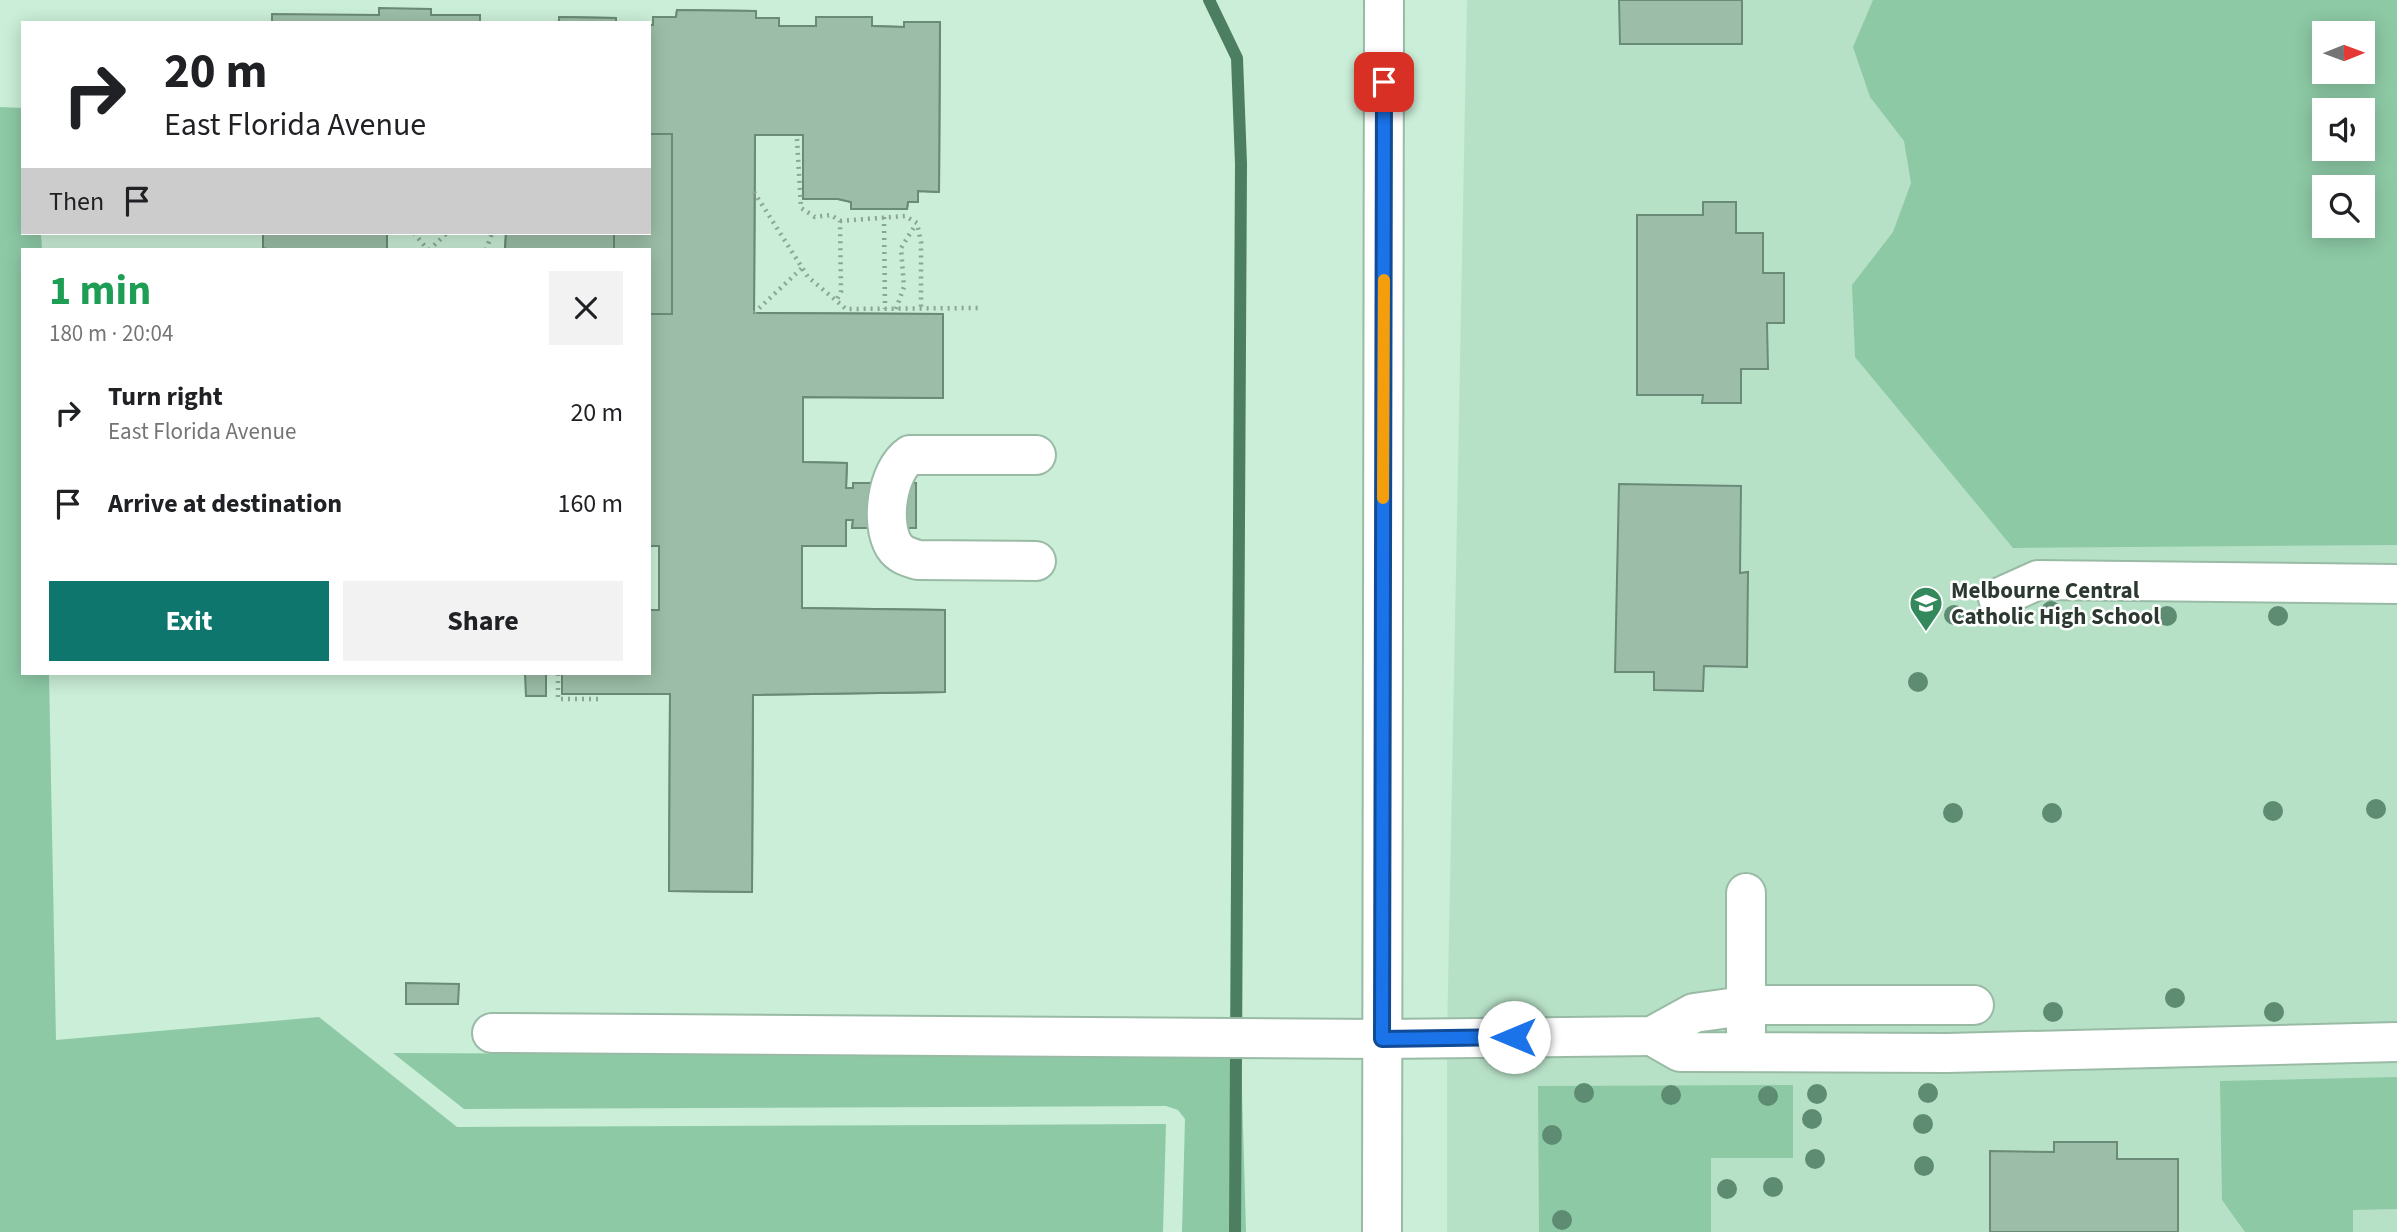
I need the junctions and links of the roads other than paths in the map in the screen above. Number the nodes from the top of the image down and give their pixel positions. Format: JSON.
{"nodes":[{"id":1,"x":1384,"y":0,"type":"edge"},
{"id":2,"x":1037,"y":455,"type":"dead end"},
{"id":3,"x":1036,"y":561,"type":"dead end"},
{"id":4,"x":2397,"y":584,"type":"edge"},
{"id":5,"x":1998,"y":598,"type":"dead end"},
{"id":6,"x":1746,"y":893,"type":"dead end"},
{"id":7,"x":1975,"y":1005,"type":"dead end"},
{"id":8,"x":1745,"y":1006,"type":"junction"},
{"id":9,"x":492,"y":1033,"type":"dead end"},
{"id":10,"x":1652,"y":1036,"type":"junction"},
{"id":11,"x":1382,"y":1039,"type":"junction"},
{"id":12,"x":2397,"y":1042,"type":"edge"},
{"id":13,"x":1747,"y":1052,"type":"junction"},
{"id":14,"x":1381,"y":1232,"type":"edge"}],
"edges":[{"from":1,"to":11,"type":"street"},
{"from":2,"to":3,"type":"street"},
{"from":4,"to":5,"type":"street"},
{"from":6,"to":8,"type":"street"},
{"from":7,"to":8,"type":"street"},
{"from":8,"to":10,"type":"street"},
{"from":8,"to":13,"type":"street"},
{"from":9,"to":11,"type":"street"},
{"from":10,"to":11,"type":"street"},
{"from":10,"to":13,"type":"street"},
{"from":11,"to":14,"type":"street"},
{"from":12,"to":13,"type":"street"}]}
